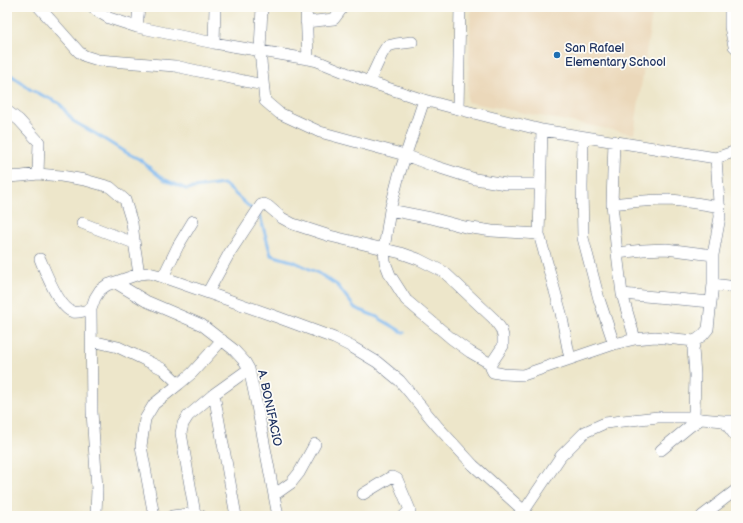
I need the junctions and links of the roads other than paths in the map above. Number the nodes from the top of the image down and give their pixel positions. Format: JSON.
{"nodes":[{"id":1,"x":39,"y":7,"type":"edge"},
{"id":2,"x":93,"y":7,"type":"edge"},
{"id":3,"x":139,"y":7,"type":"edge"},
{"id":4,"x":215,"y":7,"type":"edge"},
{"id":5,"x":262,"y":7,"type":"edge"},
{"id":6,"x":306,"y":7,"type":"edge"},
{"id":7,"x":343,"y":7,"type":"edge"},
{"id":8,"x":460,"y":7,"type":"edge"},
{"id":9,"x":730,"y":7,"type":"edge"},
{"id":10,"x":306,"y":22,"type":"junction"},
{"id":11,"x":137,"y":27,"type":"junction"},
{"id":12,"x":412,"y":42,"type":"dead end"},
{"id":13,"x":214,"y":43,"type":"junction"},
{"id":14,"x":736,"y":48,"type":"edge"},
{"id":15,"x":260,"y":51,"type":"junction"},
{"id":16,"x":308,"y":59,"type":"junction"},
{"id":17,"x":369,"y":82,"type":"junction"},
{"id":18,"x":263,"y":85,"type":"junction"},
{"id":19,"x":424,"y":100,"type":"junction"},
{"id":20,"x":458,"y":109,"type":"junction"},
{"id":21,"x":7,"y":111,"type":"edge"},
{"id":22,"x":542,"y":130,"type":"junction"},
{"id":23,"x":583,"y":137,"type":"junction"},
{"id":24,"x":614,"y":141,"type":"junction"},
{"id":25,"x":736,"y":151,"type":"edge"},
{"id":26,"x":405,"y":155,"type":"junction"},
{"id":27,"x":716,"y":158,"type":"junction"},
{"id":28,"x":38,"y":174,"type":"junction"},
{"id":29,"x":7,"y":176,"type":"edge"},
{"id":30,"x":540,"y":184,"type":"junction"},
{"id":31,"x":612,"y":204,"type":"junction"},
{"id":32,"x":720,"y":207,"type":"junction"},
{"id":33,"x":390,"y":210,"type":"junction"},
{"id":34,"x":193,"y":221,"type":"dead end"},
{"id":35,"x":82,"y":223,"type":"dead end"},
{"id":36,"x":539,"y":234,"type":"junction"},
{"id":37,"x":134,"y":242,"type":"junction"},
{"id":38,"x":384,"y":249,"type":"junction"},
{"id":39,"x":617,"y":253,"type":"junction"},
{"id":40,"x":713,"y":255,"type":"junction"},
{"id":41,"x":40,"y":259,"type":"dead end"},
{"id":42,"x":139,"y":274,"type":"junction"},
{"id":43,"x":163,"y":277,"type":"junction"},
{"id":44,"x":116,"y":283,"type":"junction"},
{"id":45,"x":713,"y":284,"type":"junction"},
{"id":46,"x":736,"y":287,"type":"edge"},
{"id":47,"x":208,"y":292,"type":"junction"},
{"id":48,"x":622,"y":294,"type":"junction"},
{"id":49,"x":711,"y":302,"type":"junction"},
{"id":50,"x":92,"y":309,"type":"junction"},
{"id":51,"x":635,"y":339,"type":"junction"},
{"id":52,"x":222,"y":340,"type":"junction"},
{"id":53,"x":92,"y":341,"type":"junction"},
{"id":54,"x":695,"y":341,"type":"junction"},
{"id":55,"x":614,"y":344,"type":"junction"},
{"id":56,"x":570,"y":359,"type":"junction"},
{"id":57,"x":490,"y":364,"type":"junction"},
{"id":58,"x":249,"y":369,"type":"junction"},
{"id":59,"x":179,"y":384,"type":"junction"},
{"id":60,"x":214,"y":394,"type":"junction"},
{"id":61,"x":698,"y":418,"type":"junction"},
{"id":62,"x":724,"y":421,"type":"junction"},
{"id":63,"x":736,"y":421,"type":"edge"},
{"id":64,"x":736,"y":438,"type":"edge"},
{"id":65,"x":315,"y":444,"type":"dead end"},
{"id":66,"x":661,"y":450,"type":"dead end"},
{"id":67,"x":736,"y":490,"type":"edge"},
{"id":68,"x":363,"y":494,"type":"dead end"},
{"id":69,"x":274,"y":495,"type":"junction"},
{"id":70,"x":521,"y":514,"type":"edge"},
{"id":71,"x":199,"y":515,"type":"edge"},
{"id":72,"x":95,"y":516,"type":"edge"},
{"id":73,"x":154,"y":516,"type":"edge"},
{"id":74,"x":172,"y":516,"type":"edge"},
{"id":75,"x":236,"y":516,"type":"edge"},
{"id":76,"x":278,"y":516,"type":"edge"},
{"id":77,"x":404,"y":516,"type":"edge"},
{"id":78,"x":702,"y":516,"type":"edge"}],
"edges":[{"from":1,"to":18,"type":"street"},
{"from":2,"to":11,"type":"street"},
{"from":3,"to":11,"type":"street"},
{"from":4,"to":13,"type":"street"},
{"from":5,"to":15,"type":"street"},
{"from":6,"to":10,"type":"street"},
{"from":7,"to":10,"type":"street"},
{"from":8,"to":20,"type":"street"},
{"from":9,"to":14,"type":"street"},
{"from":10,"to":16,"type":"street"},
{"from":11,"to":13,"type":"street"},
{"from":12,"to":17,"type":"street"},
{"from":13,"to":15,"type":"street"},
{"from":15,"to":16,"type":"street"},
{"from":15,"to":18,"type":"street"},
{"from":16,"to":17,"type":"street"},
{"from":17,"to":19,"type":"street"},
{"from":18,"to":26,"type":"street"},
{"from":19,"to":20,"type":"street"},
{"from":19,"to":26,"type":"street"},
{"from":20,"to":22,"type":"street"},
{"from":21,"to":28,"type":"street"},
{"from":22,"to":23,"type":"street"},
{"from":22,"to":30,"type":"street"},
{"from":23,"to":24,"type":"street"},
{"from":23,"to":55,"type":"street"},
{"from":24,"to":27,"type":"street"},
{"from":24,"to":31,"type":"street"},
{"from":25,"to":27,"type":"street"},
{"from":26,"to":30,"type":"street"},
{"from":26,"to":33,"type":"street"},
{"from":27,"to":32,"type":"street"},
{"from":28,"to":29,"type":"street"},
{"from":28,"to":37,"type":"street"},
{"from":30,"to":36,"type":"street"},
{"from":31,"to":32,"type":"street"},
{"from":31,"to":39,"type":"street"},
{"from":32,"to":40,"type":"street"},
{"from":33,"to":36,"type":"street"},
{"from":33,"to":38,"type":"street"},
{"from":34,"to":43,"type":"street"},
{"from":35,"to":37,"type":"street"},
{"from":36,"to":56,"type":"street"},
{"from":37,"to":42,"type":"street"},
{"from":38,"to":47,"type":"street"},
{"from":38,"to":57,"type":"street"},
{"from":38,"to":57,"type":"street"},
{"from":39,"to":40,"type":"street"},
{"from":39,"to":48,"type":"street"},
{"from":40,"to":45,"type":"street"},
{"from":41,"to":50,"type":"street"},
{"from":42,"to":43,"type":"street"},
{"from":42,"to":44,"type":"street"},
{"from":43,"to":47,"type":"street"},
{"from":44,"to":50,"type":"street"},
{"from":44,"to":52,"type":"street","name":"A. BONIFACIO"},
{"from":45,"to":46,"type":"street"},
{"from":45,"to":49,"type":"street"},
{"from":47,"to":70,"type":"street"},
{"from":48,"to":49,"type":"street"},
{"from":48,"to":51,"type":"street"},
{"from":49,"to":54,"type":"street"},
{"from":50,"to":53,"type":"street"},
{"from":51,"to":54,"type":"street"},
{"from":51,"to":55,"type":"street"},
{"from":52,"to":58,"type":"street","name":"A. BONIFACIO"},
{"from":52,"to":59,"type":"street"},
{"from":53,"to":59,"type":"street"},
{"from":53,"to":72,"type":"street"},
{"from":54,"to":61,"type":"street"},
{"from":55,"to":56,"type":"street"},
{"from":56,"to":57,"type":"street"},
{"from":58,"to":60,"type":"street"},
{"from":58,"to":69,"type":"street","name":"A. BONIFACIO"},
{"from":59,"to":73,"type":"street"},
{"from":60,"to":71,"type":"street"},
{"from":60,"to":75,"type":"street"},
{"from":61,"to":62,"type":"street"},
{"from":61,"to":66,"type":"street"},
{"from":61,"to":70,"type":"street"},
{"from":62,"to":63,"type":"street"},
{"from":62,"to":64,"type":"street"},
{"from":65,"to":69,"type":"street"},
{"from":67,"to":78,"type":"street"},
{"from":68,"to":77,"type":"street"},
{"from":69,"to":76,"type":"street","name":"A. BONIFACIO"},
{"from":71,"to":74,"type":"street"}]}
